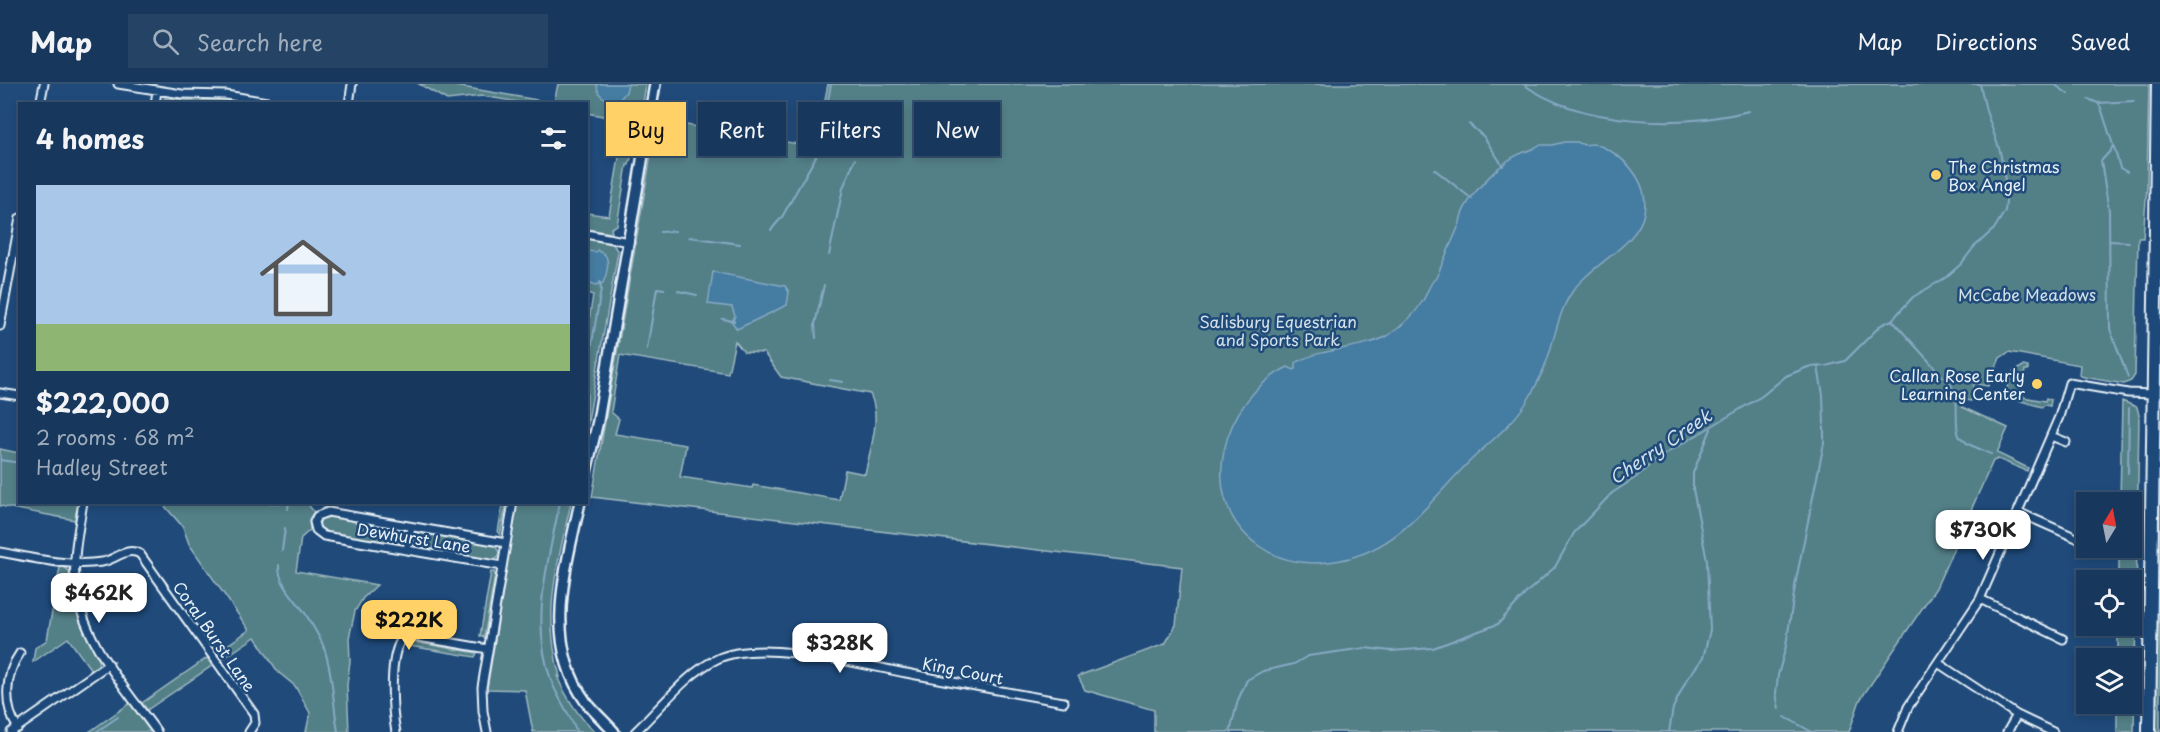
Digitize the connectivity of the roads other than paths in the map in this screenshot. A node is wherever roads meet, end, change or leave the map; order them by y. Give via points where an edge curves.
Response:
1 (44, 84) edge
2 (118, 84) edge
3 (352, 84) edge
4 (655, 84) edge
5 (2158, 84) edge
6 (157, 91) junction
7 (246, 101) edge
8 (40, 102) edge
9 (155, 102) edge
10 (349, 102) edge
11 (18, 229) edge
12 (588, 234) edge
13 (629, 242) junction
14 (0, 326) edge
15 (0, 393) edge
16 (2157, 394) edge
17 (18, 396) edge
18 (2051, 436) junction
19 (2066, 442) dead end
20 (588, 464) edge
21 (83, 504) edge
22 (513, 504) edge
23 (580, 504) edge
24 (2018, 512) junction
25 (411, 527) junction
26 (2076, 538) edge
27 (506, 543) junction
28 (407, 550) junction
29 (0, 552) edge
30 (75, 562) junction
31 (502, 566) junction
32 (1980, 598) junction
33 (2063, 639) dead end
34 (488, 649) junction
35 (20, 653) dead end
36 (1938, 663) junction
37 (109, 664) junction
38 (1064, 702) dead end
39 (2016, 715) junction
40 (14, 730) edge
41 (156, 732) edge
42 (249, 732) edge
43 (396, 732) edge
44 (487, 732) edge
45 (614, 732) edge
46 (635, 732) edge
47 (1898, 732) edge
48 (2007, 732) edge
49 (2053, 732) edge
50 (2149, 732) edge

1 - 8 street
2 - 6 street
3 - 10 street
4 - 13 main road
5 - 16 highway
6 - 7 street via 226,95
6 - 9 street
11 - 14 street
12 - 13 street
13 - 20 main road
15 - 17 street
16 - 18 street via 2069,383
16 - 50 highway
18 - 19 street
18 - 24 street
21 - 30 street
22 - 27 street
23 - 45 main road via 561,595 561,635 576,684
24 - 26 street
24 - 32 street
25 - 27 street, Dewhurst Lane
25 - 28 street
25 - 28 street, Dewhurst Lane via 326,512 314,522 316,530 324,536
27 - 31 street
28 - 31 street, Dewhurst Lane
29 - 30 street, Coral Burst Lane
30 - 37 street via 82,614
30 - 42 street, Coral Burst Lane via 102,562 135,548 254,714 259,724
31 - 34 street
32 - 33 street
32 - 36 street
34 - 43 street via 401,635 393,680
34 - 44 street via 482,693
35 - 40 street via 13,664 7,696
36 - 39 street
36 - 47 street via 1908,707
37 - 40 street
37 - 41 street
38 - 46 street, King Court via 835,660 752,651 726,656 704,667
39 - 48 street
39 - 49 street

